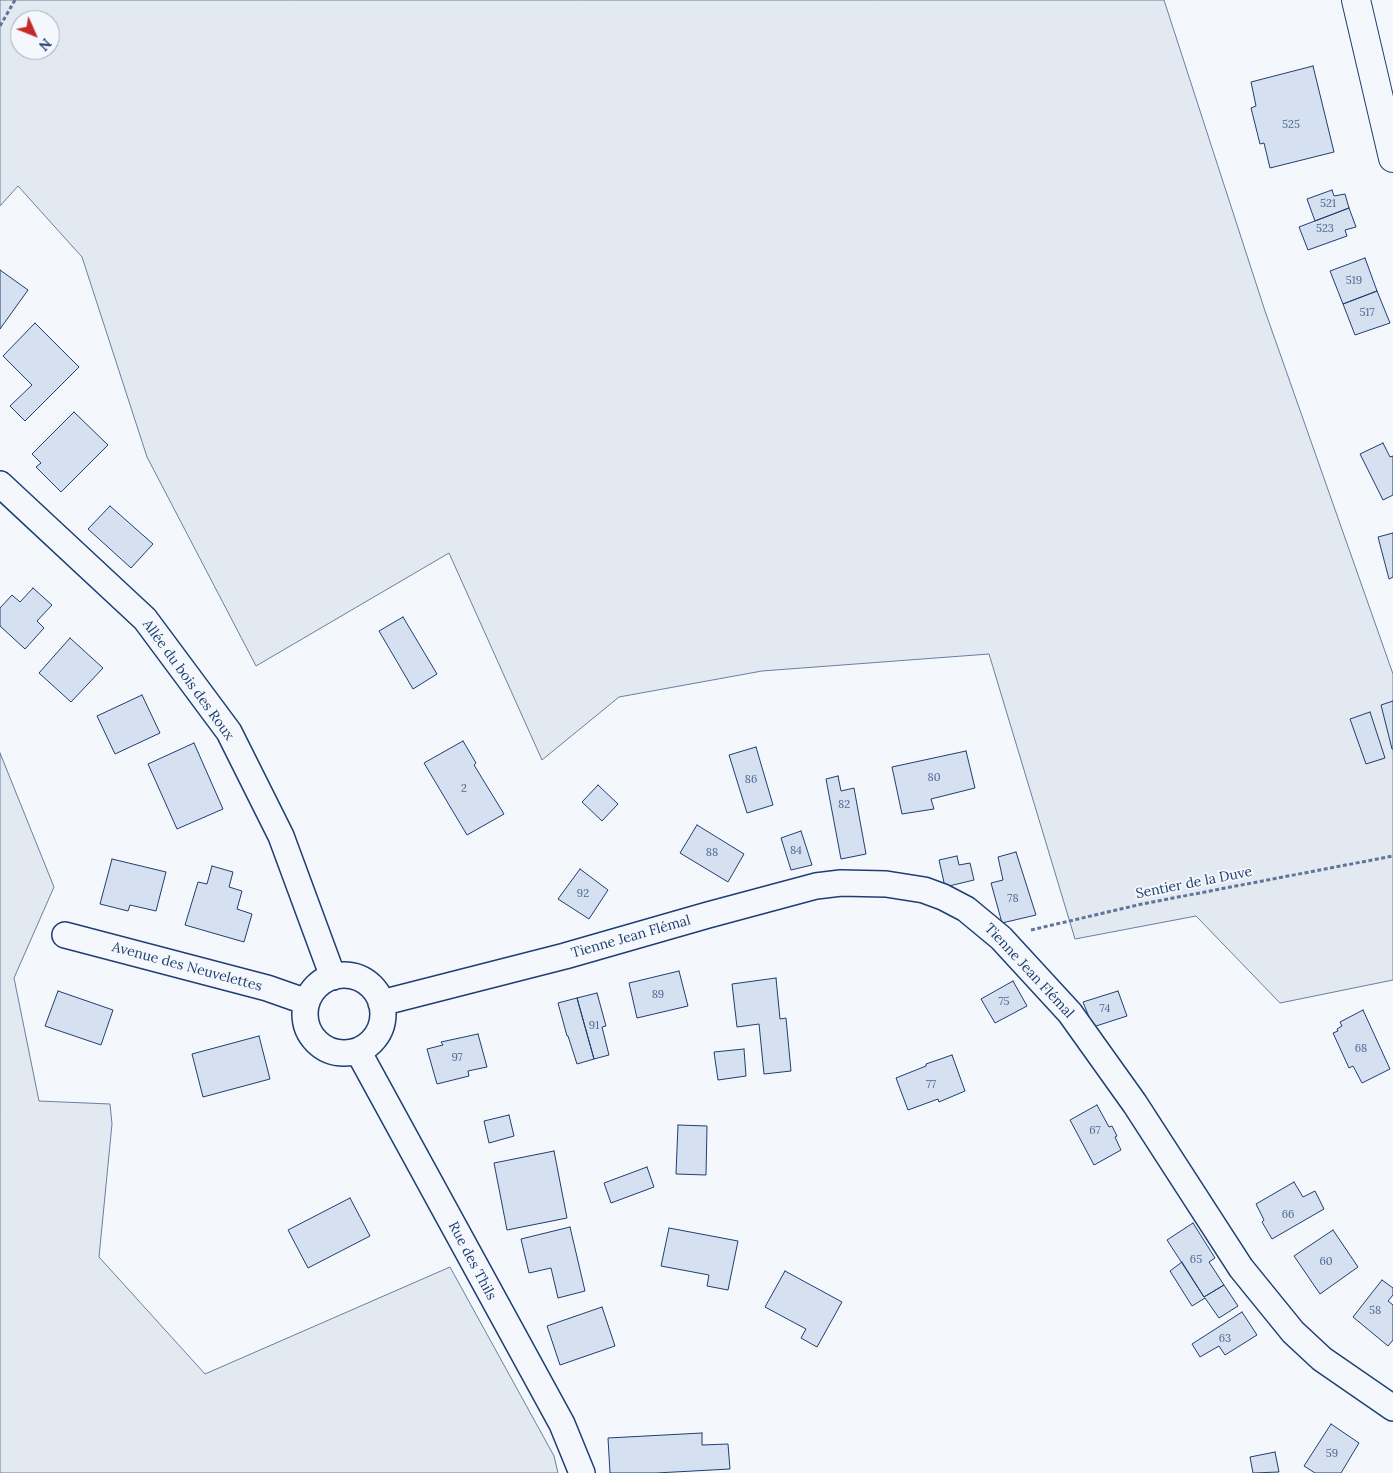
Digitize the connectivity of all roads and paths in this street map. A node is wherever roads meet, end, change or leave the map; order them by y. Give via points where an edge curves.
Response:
1 (16, 0) edge
2 (1356, 0) edge
3 (0, 26) edge
4 (1393, 158) edge
5 (0, 484) edge
6 (1393, 856) edge
7 (65, 935) dead end
8 (1001, 938) junction
9 (333, 977) junction
10 (307, 1002) junction
11 (381, 1003) junction
12 (358, 1050) junction
13 (1393, 1408) edge
14 (582, 1473) edge

1 - 3 path
2 - 4 main road
5 - 9 street, Allée du bois des Roux via 145,619 228,732 281,836
6 - 8 path, Sentier de la Duve via 1142,904
7 - 10 street, Avenue des Neuvelettes via 258,985
8 - 11 street, Tienne Jean Flémal via 966,909 924,890 886,884 841,883 770,898 565,956
8 - 13 street, Tienne Jean Flémal via 1054,994 1088,1037 1242,1268 1293,1332 1322,1359
9 - 10 street via 314,988
9 - 11 street via 349,975 361,978 378,993
10 - 12 street via 305,1021 317,1043 338,1053
11 - 12 street via 383,1020 379,1032 372,1042
12 - 14 street, Rue des Thils via 562,1424

